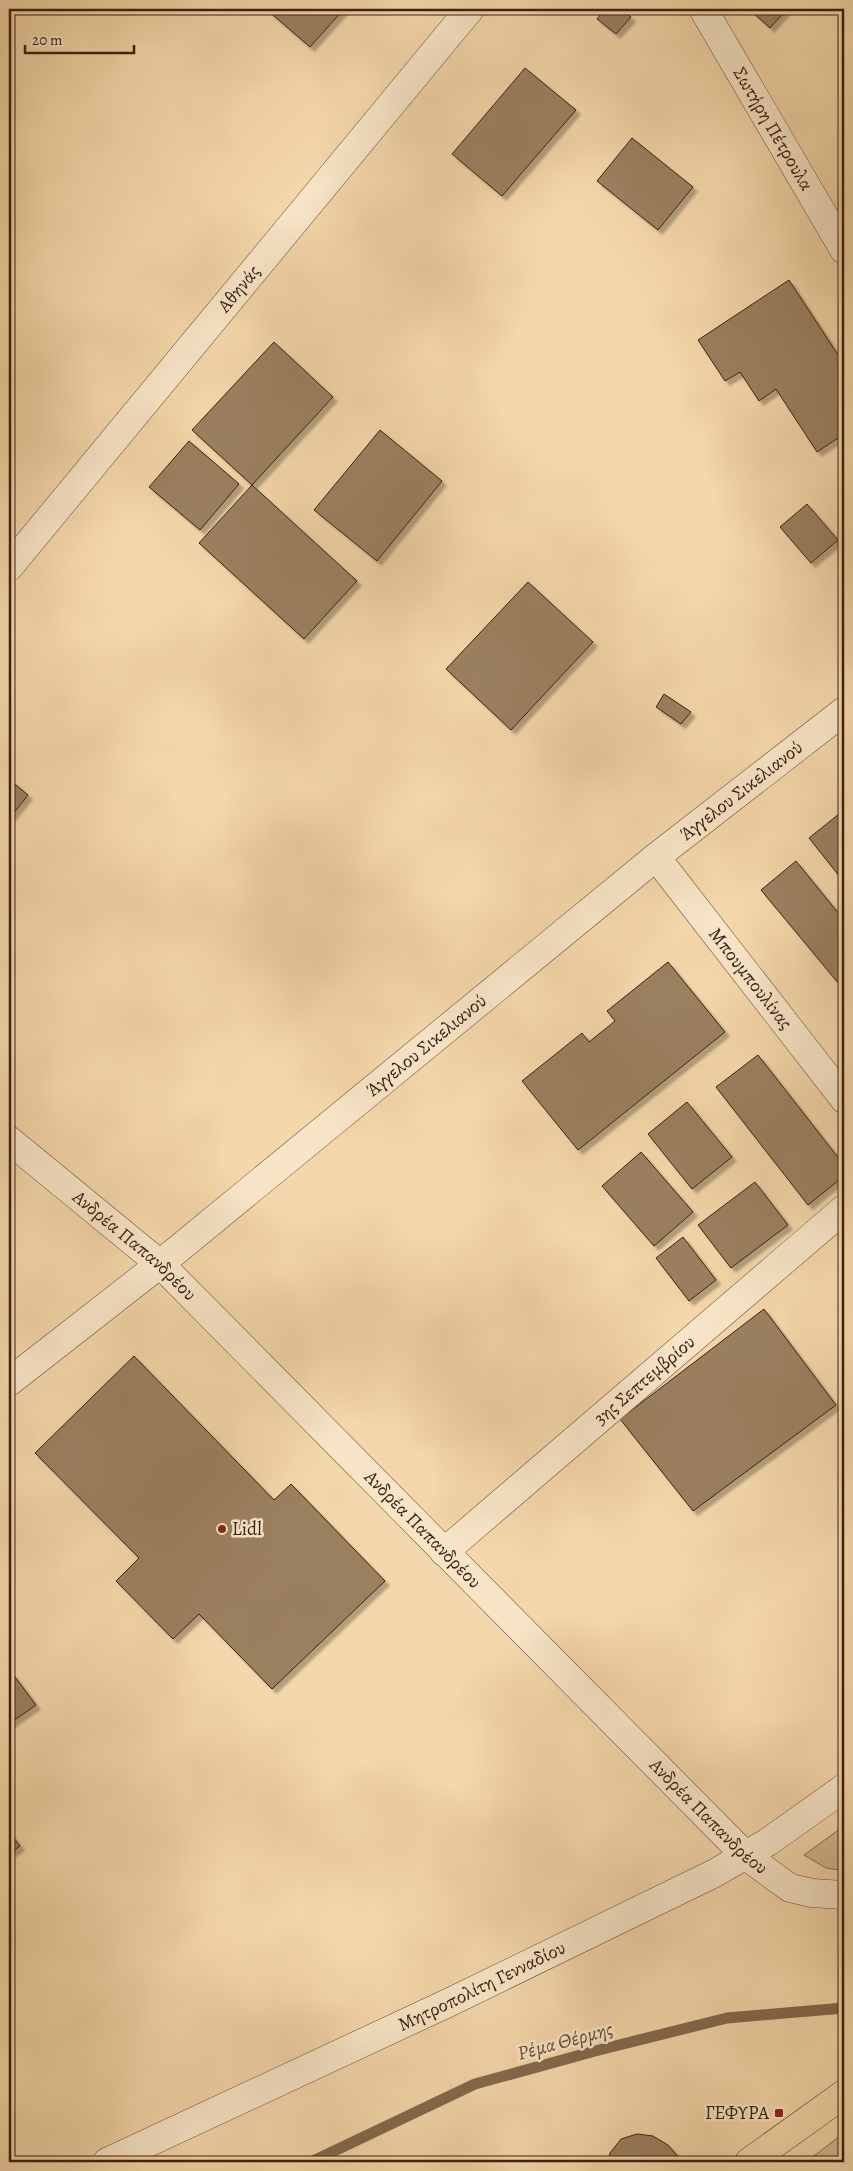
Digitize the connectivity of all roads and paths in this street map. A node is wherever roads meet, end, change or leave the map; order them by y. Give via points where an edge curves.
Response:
1 (470, 9) edge
2 (702, 9) edge
3 (844, 250) edge
4 (9, 567) edge
5 (844, 711) edge
6 (656, 858) junction
7 (844, 1099) edge
8 (9, 1140) edge
9 (844, 1209) edge
10 (160, 1264) junction
11 (9, 1382) edge
12 (444, 1552) junction
13 (844, 1788) edge
14 (746, 1856) junction
15 (844, 1895) edge
16 (844, 2094) edge
17 (120, 2159) edge
18 (749, 2162) edge

1 - 4 street, Αθηνάς
2 - 3 street, Σωτήρη Πέτρουλα
5 - 6 street, Άγγελου Σικελιανού
6 - 7 street, Μπουμπουλίνας
6 - 10 street, Άγγελου Σικελιανού
8 - 10 street, Ανδρέα Παπανδρέου
9 - 12 street, 3ης Σεπτεμβρίου
10 - 11 street, Άγγελου Σικελιανού
10 - 12 street, Ανδρέα Παπανδρέου
12 - 14 street, Ανδρέα Παπανδρέου
13 - 14 street, Μητροπολίτη Γενναδίου
14 - 15 street, Ανδρέα Παπανδρέου via 790,1888
14 - 17 street, Μητροπολίτη Γενναδίου via 457,1999
16 - 18 main road

